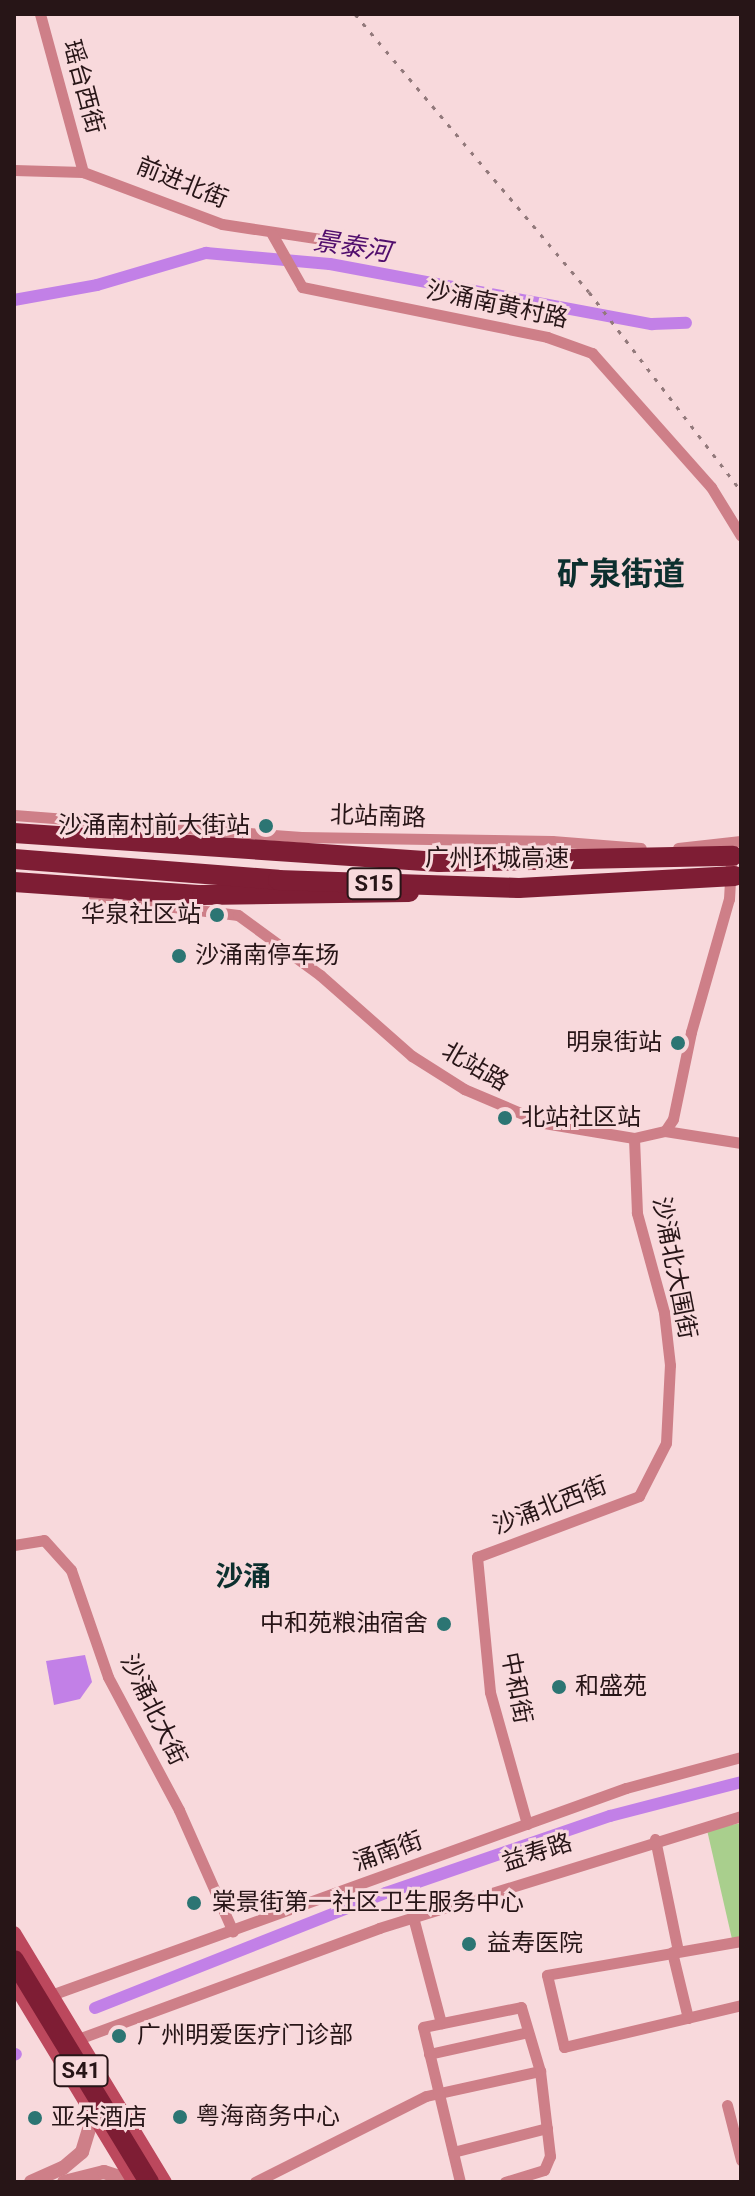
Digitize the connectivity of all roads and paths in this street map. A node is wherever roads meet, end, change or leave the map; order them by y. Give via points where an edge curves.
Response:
1 (40, 14) edge
2 (14, 170) edge
3 (83, 172) junction
4 (272, 234) junction
5 (334, 241) dead end
6 (741, 536) edge
7 (14, 815) edge
8 (14, 833) edge
9 (738, 846) edge
10 (14, 859) edge
11 (741, 876) edge
12 (14, 882) edge
13 (519, 888) junction
14 (14, 889) edge
15 (665, 1131) junction
16 (634, 1138) junction
17 (741, 1143) edge
18 (639, 1496) joint
19 (14, 1545) edge
20 (477, 1557) joint
21 (741, 1757) edge
22 (741, 1816) edge
23 (527, 1824) junction
24 (655, 1839) junction
25 (413, 1917) junction
26 (233, 1932) junction
27 (14, 1933) edge
28 (741, 1941) edge
29 (675, 1951) junction
30 (14, 1960) edge
31 (14, 1984) edge
32 (51, 1995) junction
33 (741, 2005) edge
34 (688, 2018) junction
35 (441, 2023) junction
36 (528, 2032) junction
37 (78, 2039) junction
38 (429, 2054) junction
39 (540, 2071) junction
40 (438, 2093) junction
41 (727, 2105) dead end
42 (93, 2116) junction
43 (547, 2128) junction
44 (453, 2152) junction
45 (741, 2160) edge
46 (31, 2182) edge
47 (64, 2182) edge
48 (134, 2182) edge
49 (149, 2182) edge
50 (165, 2182) edge
51 (255, 2182) edge
52 (460, 2182) edge
53 (505, 2182) edge

1 - 3 street, 瑶台西街
2 - 3 street, 前进北街
3 - 4 street, 前进北街 via 205,219
4 - 5 street, 前进北街
4 - 6 street, 沙涌南黄村路 via 302,287 581,347 711,487
7 - 9 street, 北站南路 via 385,840 540,841 650,849
8 - 9 highway, 广州环城高速 / S15, bridge via 439,862
9 - 15 street via 673,1119
10 - 13 highway, 广州环城高速 / S15, bridge via 278,880
11 - 13 highway, 广州环城高速 / S15, bridge
12 - 13 highway, bridge via 249,896
14 - 16 street, 北站路 via 238,915 320,975 412,1056 464,1089 544,1123
15 - 16 street, 北站路
15 - 17 street
16 - 18 street, 沙涌北大围街 via 637,1213 664,1312 670,1365 666,1443
18 - 20 street, 沙涌北西街
19 - 26 street, 沙涌北大街 via 44,1540 71,1570 108,1677 179,1810
20 - 23 street, 中和街 via 490,1692
21 - 23 street, 涌南街 via 626,1788
22 - 24 street, 益寿路
23 - 26 street, 涌南街
24 - 25 street, 益寿路
24 - 29 street
25 - 35 street
25 - 37 street, 益寿路
26 - 32 street, 涌南街
27 - 32 main road
28 - 29 street
29 - 34 street
29 - 34 street via 547,1975 564,2047
30 - 49 highway, S41
31 - 42 main road
32 - 37 main road
33 - 34 street
35 - 36 street via 521,2007
35 - 38 street via 423,2027
36 - 38 street
36 - 39 street
37 - 50 main road
38 - 40 street
39 - 40 street
39 - 43 street
40 - 44 street
40 - 51 street
41 - 45 street
42 - 46 street via 82,2152 63,2168
42 - 48 main road
43 - 44 street
43 - 53 street via 550,2156 544,2170
44 - 52 street
47 - 48 street via 104,2172

